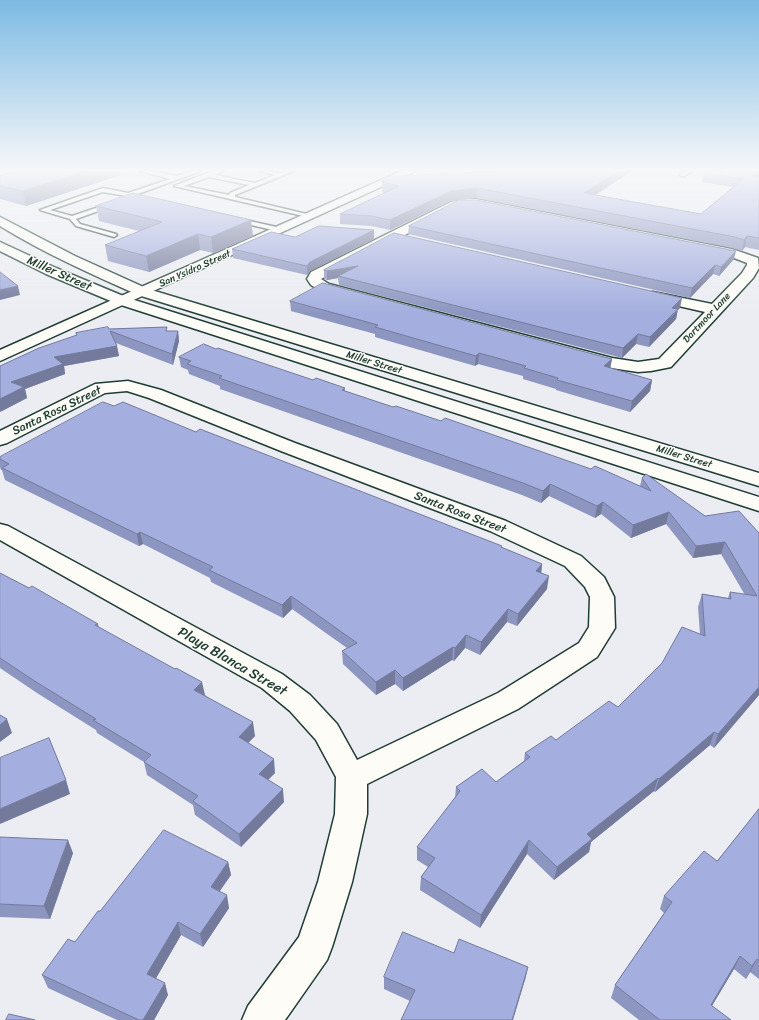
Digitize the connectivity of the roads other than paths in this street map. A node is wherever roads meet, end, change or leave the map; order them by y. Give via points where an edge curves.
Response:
1 (72, 218) edge
2 (230, 219) edge
3 (292, 219) edge
4 (322, 219) edge
5 (426, 219) edge
6 (556, 219) edge
7 (0, 221) edge
8 (310, 225) junction
9 (286, 228) junction
10 (114, 235) dead end
11 (369, 235) edge
12 (391, 236) junction
13 (414, 242) edge
14 (0, 246) edge
15 (143, 292) junction
16 (637, 292) edge
17 (123, 301) junction
18 (714, 310) junction
19 (0, 356) edge
20 (0, 439) edge
21 (759, 480) edge
22 (759, 504) edge
23 (0, 531) edge
24 (351, 777) junction
25 (262, 1020) edge

1 - 10 lane via 78,225
2 - 9 lane
3 - 8 lane
4 - 8 street, San Ysidro Street
5 - 12 street, Dartmoor Lane
6 - 18 street, Dartmoor Lane via 732,253 753,261 754,265 748,275
7 - 15 street, Miller Street via 74,262
8 - 9 street, San Ysidro Street
9 - 15 street, San Ysidro Street
11 - 12 street
12 - 13 street
12 - 18 street, Dartmoor Lane via 316,275 314,279 332,289 633,367 652,367 665,363
14 - 17 street, Miller Street via 51,271
15 - 17 street, San Ysidro Street
15 - 21 street, Miller Street
16 - 18 street
17 - 19 street, San Ysidro Street
17 - 22 street, Miller Street
20 - 24 street, Santa Rosa Street via 101,388 128,386 155,394 498,526 573,561 595,583 602,597 602,628 588,650 508,701
23 - 24 street, Playa Blanca Street via 272,681 300,703 327,732
24 - 25 street, Playa Blanca Street via 351,814 335,882 314,947

